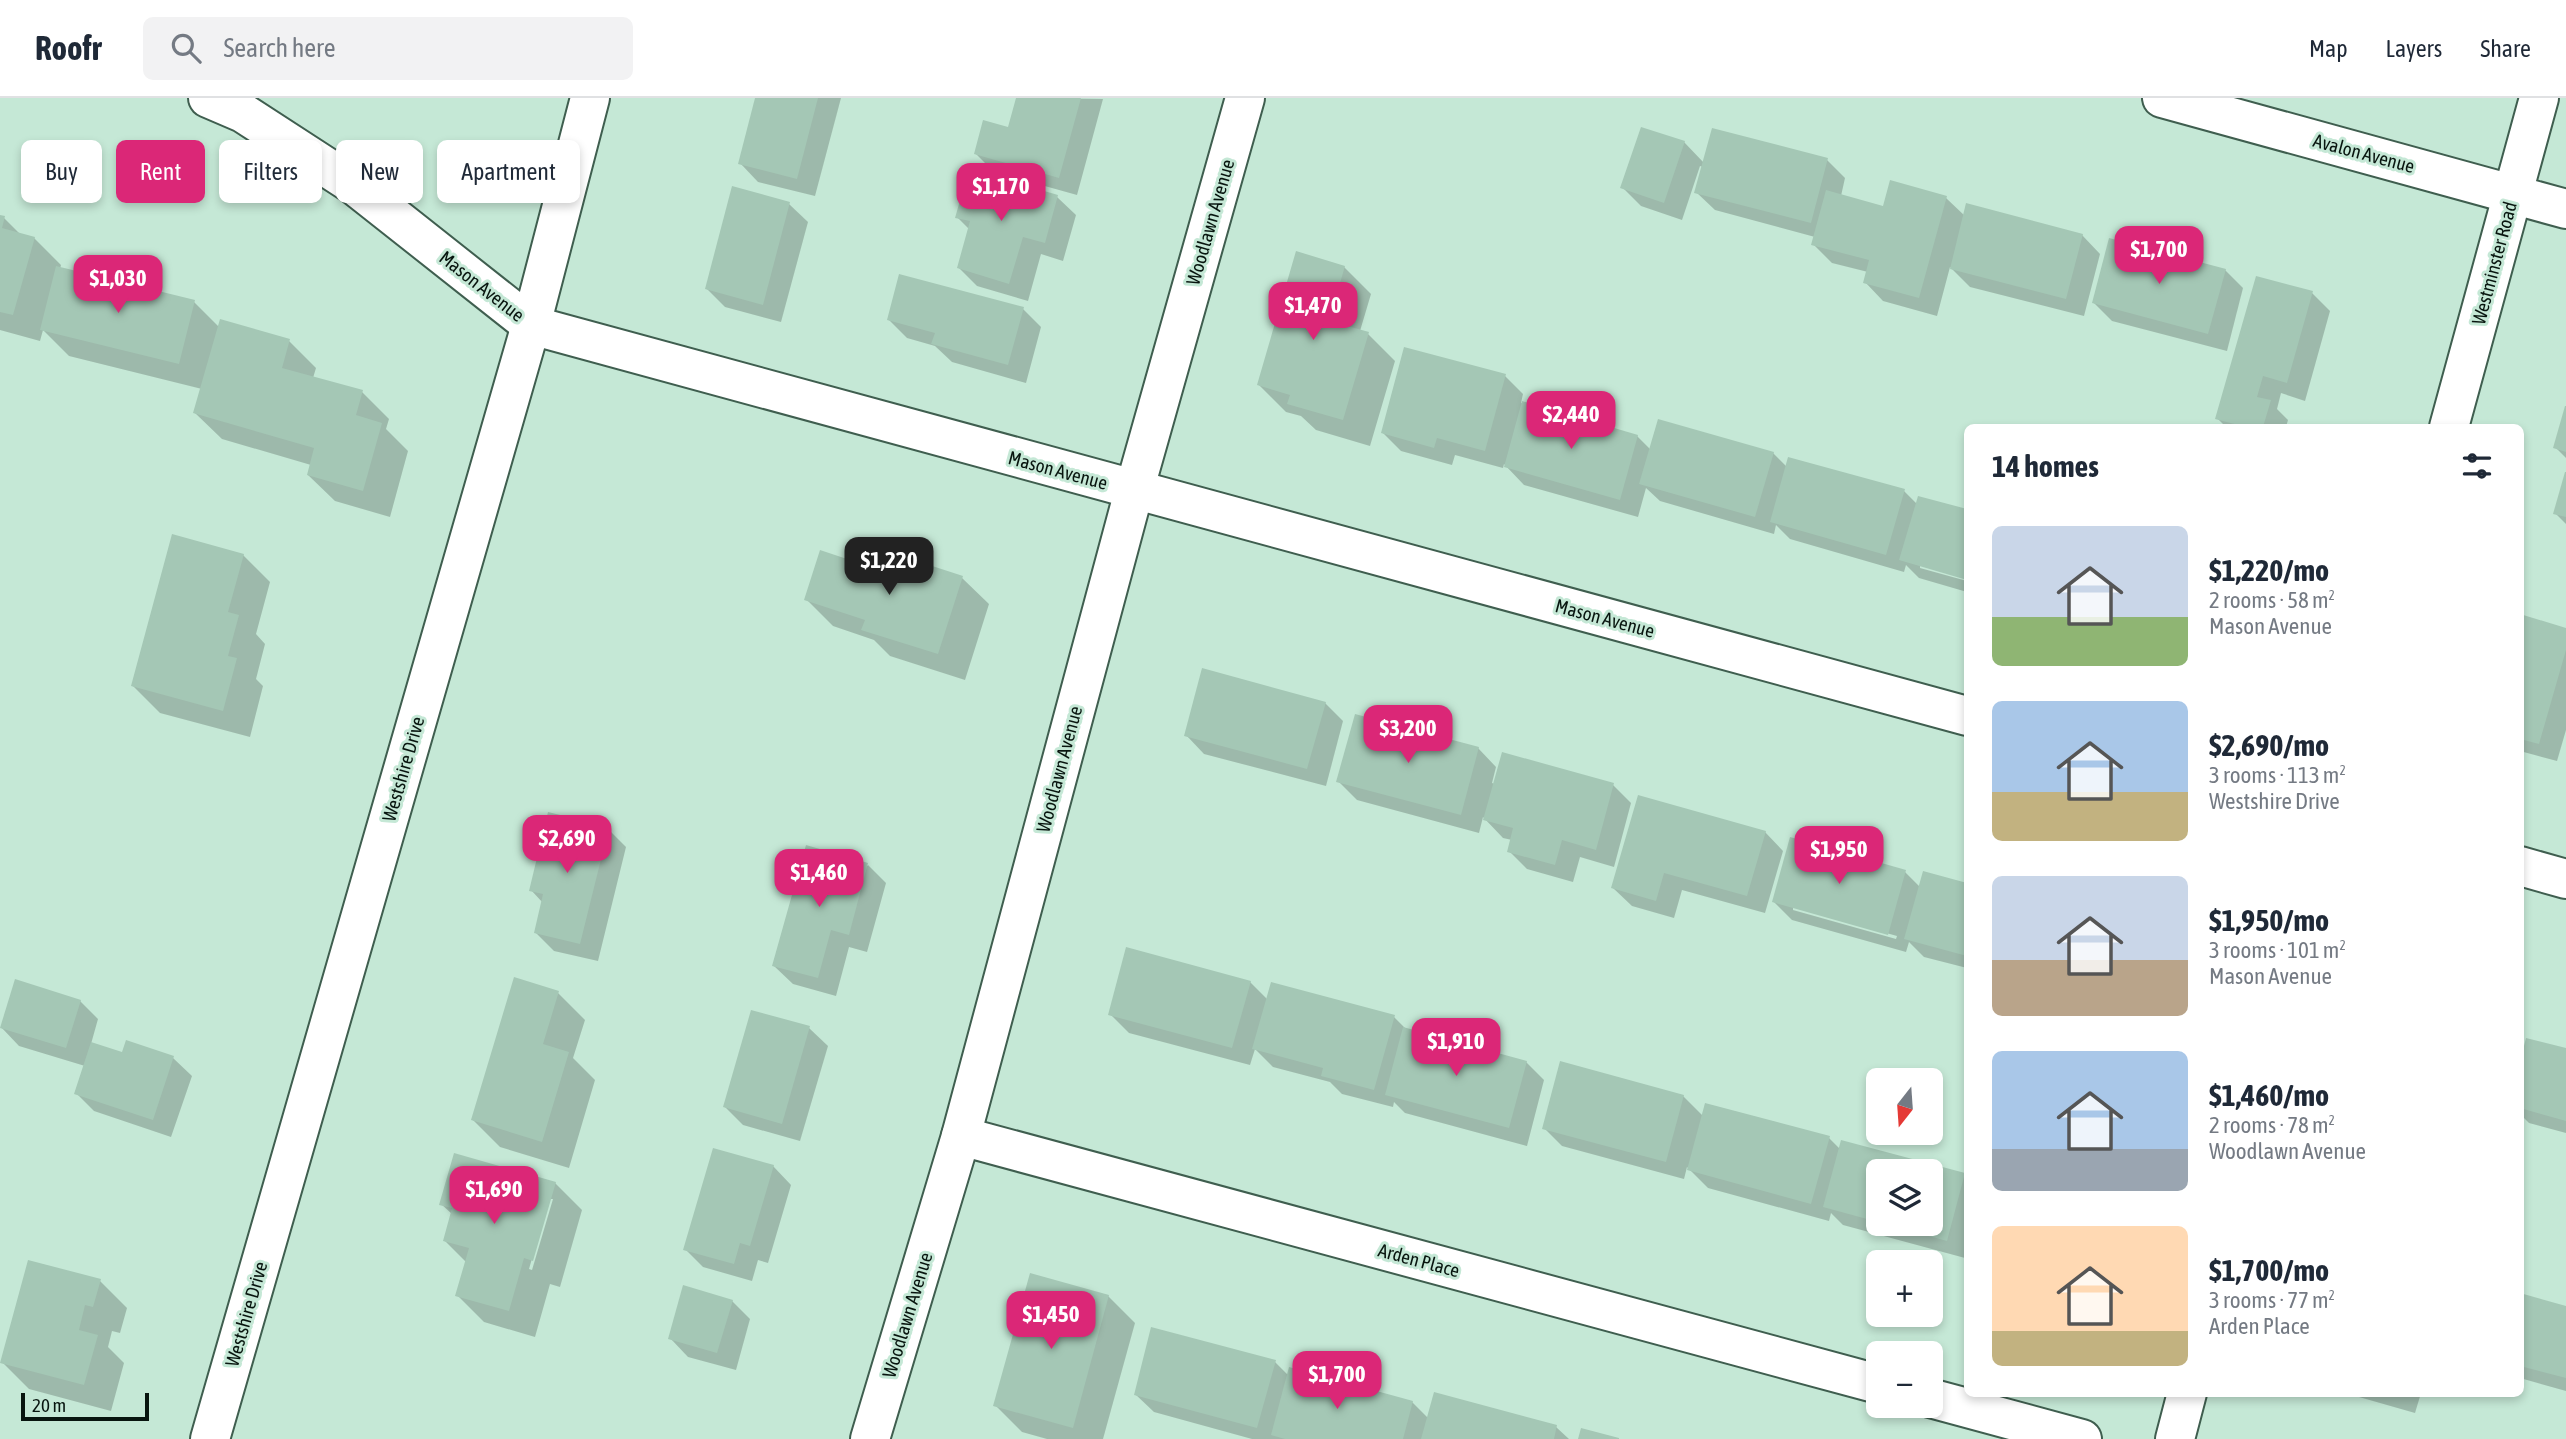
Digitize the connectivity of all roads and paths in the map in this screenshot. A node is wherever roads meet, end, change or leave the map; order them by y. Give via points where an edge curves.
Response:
1 (208, 98) edge
2 (590, 98) edge
3 (1245, 98) edge
4 (2162, 98) edge
5 (2539, 98) edge
6 (2513, 194) junction
7 (2566, 209) edge
8 (531, 325) junction
9 (2450, 424) edge
10 (1134, 491) junction
11 (1964, 715) edge
12 (2524, 867) edge
13 (2566, 879) edge
14 (961, 1136) junction
15 (1866, 1381) edge
16 (2186, 1397) edge
17 (1943, 1402) edge
18 (210, 1439) edge
19 (870, 1439) edge
20 (2082, 1439) edge
21 (2175, 1439) edge

1 - 8 street, Mason Avenue via 243,113 354,186
2 - 8 street, Westshire Drive
3 - 10 street, Woodlawn Avenue
4 - 6 street, Avalon Avenue
5 - 6 street, Westminster Road
6 - 7 street, Avalon Avenue
6 - 9 street, Westminster Road
8 - 10 street, Mason Avenue
8 - 18 street, Westshire Drive
10 - 11 street, Mason Avenue
10 - 14 street, Woodlawn Avenue
12 - 13 street
14 - 15 street, Arden Place
14 - 19 street, Woodlawn Avenue
16 - 21 street
17 - 20 street

